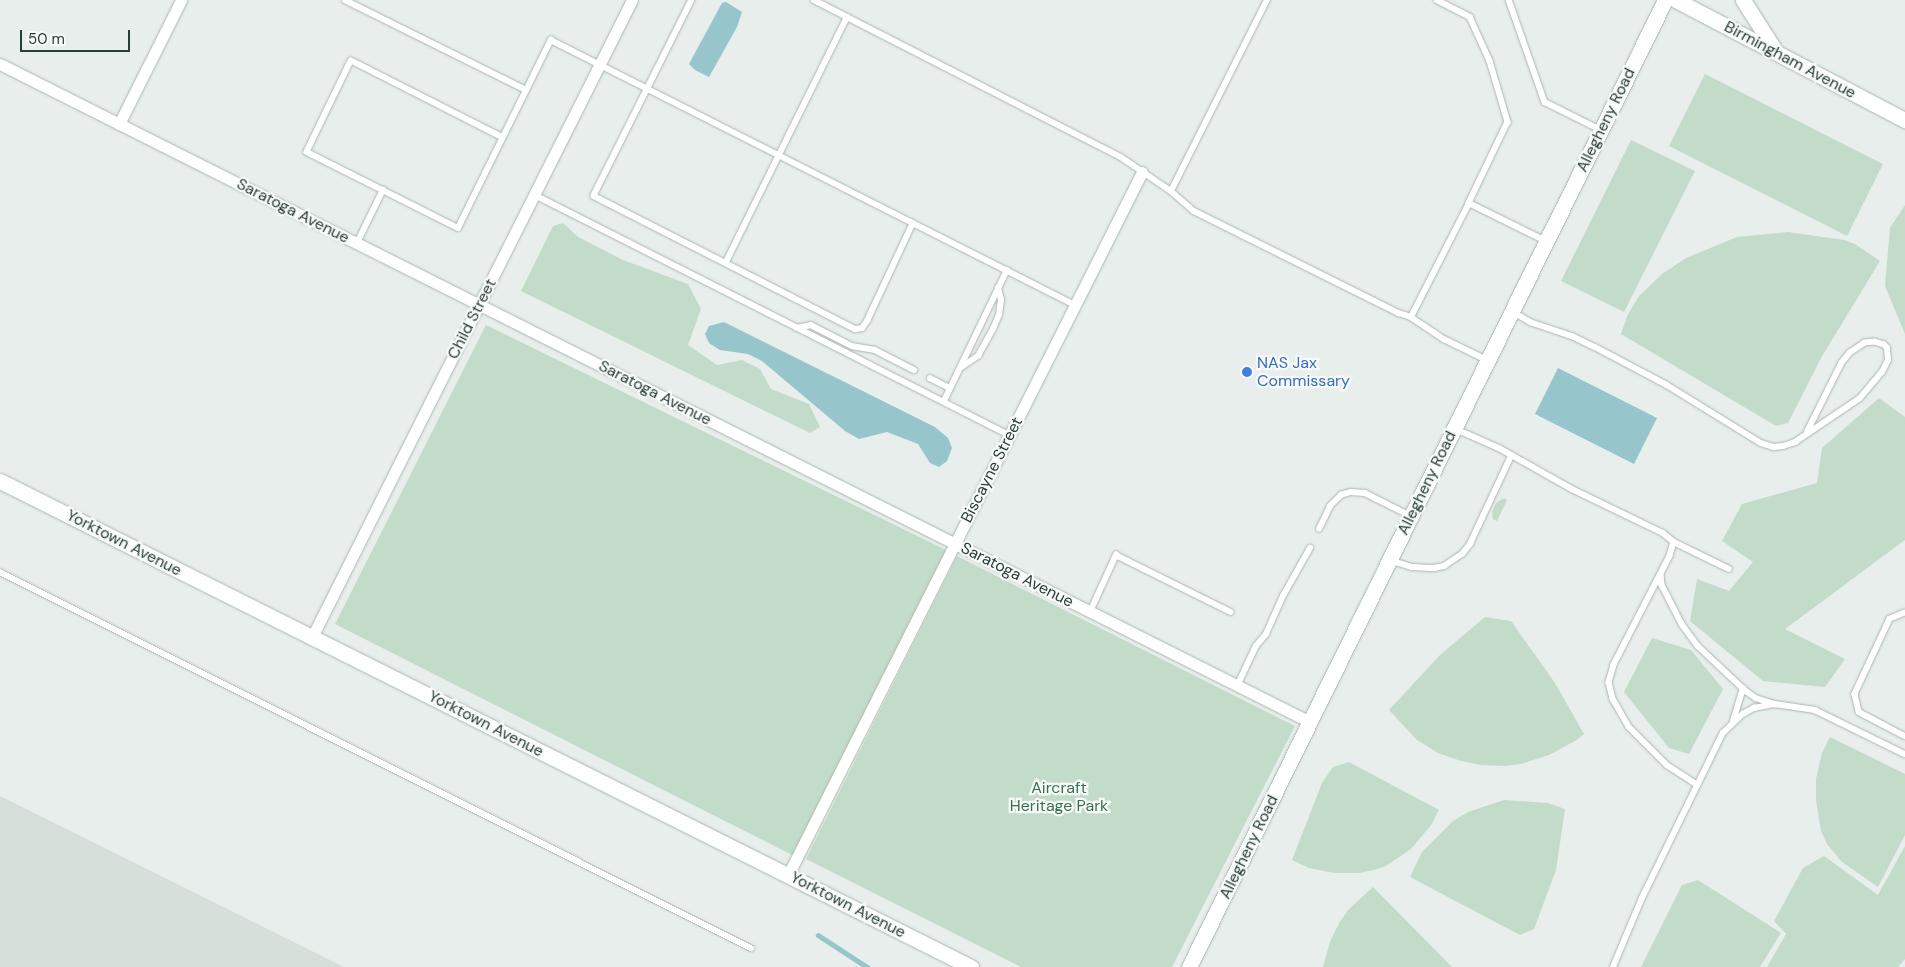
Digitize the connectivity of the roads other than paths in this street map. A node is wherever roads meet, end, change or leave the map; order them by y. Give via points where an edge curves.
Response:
1 (182, 0) edge
2 (344, 0) edge
3 (632, 0) edge
4 (692, 0) edge
5 (814, 0) edge
6 (1267, 0) edge
7 (1437, 0) edge
8 (1509, 0) edge
9 (1665, 0) edge
10 (1676, 0) edge
11 (1743, 0) edge
12 (847, 17) junction
13 (1777, 53) junction
14 (0, 64) edge
15 (599, 66) junction
16 (526, 90) junction
17 (648, 90) junction
18 (1905, 120) edge
19 (119, 124) junction
20 (1600, 130) junction
21 (502, 138) junction
22 (779, 156) junction
23 (1142, 172) junction
24 (383, 190) junction
25 (1171, 191) junction
26 (533, 194) junction
27 (1468, 202) junction
28 (913, 223) junction
29 (1546, 241) junction
30 (358, 243) junction
31 (726, 262) junction
32 (1006, 270) junction
33 (998, 288) junction
34 (480, 305) junction
35 (1075, 305) junction
36 (1511, 311) junction
37 (1411, 317) junction
38 (797, 328) junction
39 (1487, 360) junction
40 (959, 368) junction
41 (914, 370) dead end
42 (930, 378) dead end
43 (950, 388) junction
44 (944, 401) junction
45 (1454, 428) junction
46 (1808, 432) junction
47 (1009, 434) junction
48 (1510, 456) junction
49 (0, 481) edge
50 (1411, 516) junction
51 (1318, 529) dead end
52 (1674, 542) junction
53 (955, 544) junction
54 (1310, 548) dead end
55 (1389, 560) junction
56 (1729, 568) dead end
57 (0, 572) edge
58 (1661, 574) junction
59 (1090, 612) junction
60 (1231, 612) dead end
61 (1905, 613) edge
62 (312, 637) junction
63 (1237, 686) junction
64 (1743, 688) junction
65 (1776, 704) junction
66 (1310, 722) junction
67 (1733, 723) junction
68 (1905, 736) edge
69 (1905, 754) edge
70 (1696, 784) junction
71 (788, 875) junction
72 (751, 948) dead end
73 (972, 967) edge
74 (1189, 967) edge
75 (1613, 967) edge

1 - 19 street
2 - 16 lane
3 - 15 street, Child Street
4 - 17 lane
5 - 12 lane
6 - 25 lane
7 - 27 lane via 1470,17 1490,62 1508,122
8 - 20 lane via 1545,102
9 - 20 main road, Allegheny Road
10 - 13 main road, Birmingham Avenue
11 - 13 main road
12 - 22 lane
12 - 23 lane via 1122,157
13 - 18 main road, Birmingham Avenue
14 - 19 street, Saratoga Avenue
15 - 16 lane via 552,40
15 - 17 lane
15 - 26 street, Child Street
16 - 21 lane
17 - 22 lane
17 - 31 lane via 594,196
19 - 30 street, Saratoga Avenue
20 - 29 main road, Allegheny Road
21 - 24 lane via 458,228
21 - 24 lane via 351,61 308,152
22 - 28 lane
22 - 31 lane
23 - 25 lane
23 - 35 street, Biscayne Street
24 - 30 lane
25 - 37 lane via 1194,210
26 - 34 street, Child Street
26 - 38 lane
27 - 29 lane
27 - 37 lane
28 - 31 lane via 862,328 855,329
28 - 32 lane
29 - 36 main road, Allegheny Road
30 - 34 street, Saratoga Avenue
32 - 33 lane
32 - 35 lane
33 - 40 lane
33 - 40 lane via 1000,308 993,329 978,356
34 - 53 street, Saratoga Avenue
34 - 62 street, Child Street
35 - 47 street, Biscayne Street
36 - 39 main road, Allegheny Road
36 - 46 lane via 1530,322 1572,336 1667,384 1761,443 1783,446
37 - 39 lane via 1444,339
38 - 41 lane via 811,325 852,346 874,350
38 - 44 lane
39 - 45 main road, Allegheny Road
40 - 43 lane
42 - 43 lane
43 - 44 lane
44 - 47 lane
45 - 48 lane
45 - 50 main road, Allegheny Road
46 - 46 lane via 1860,398 1885,366 1888,354 1884,345 1865,342 1850,353
47 - 53 street, Biscayne Street
48 - 52 lane via 1663,533
48 - 55 lane via 1470,544 1462,554 1444,566 1434,568 1412,567
49 - 62 main road, Yorktown Avenue
50 - 51 lane via 1366,493 1351,492 1341,495 1330,506
50 - 55 main road, Allegheny Road
52 - 56 lane
52 - 58 lane
53 - 59 street, Saratoga Avenue
53 - 71 street, Biscayne Street
54 - 63 lane
55 - 66 main road, Allegheny Road
57 - 72 lane
58 - 64 lane via 1662,585 1682,624 1698,646
58 - 70 lane via 1614,665 1610,691 1629,727 1651,751
59 - 60 lane via 1116,555
59 - 63 street, Saratoga Avenue
61 - 68 lane via 1890,619 1855,694 1859,712
62 - 71 main road, Yorktown Avenue
63 - 66 street, Saratoga Avenue
64 - 65 lane via 1756,698
64 - 67 lane
65 - 67 lane via 1754,708
65 - 69 lane via 1816,710
66 - 74 main road, Allegheny Road
67 - 70 lane via 1723,734
70 - 75 lane
71 - 73 main road, Yorktown Avenue

